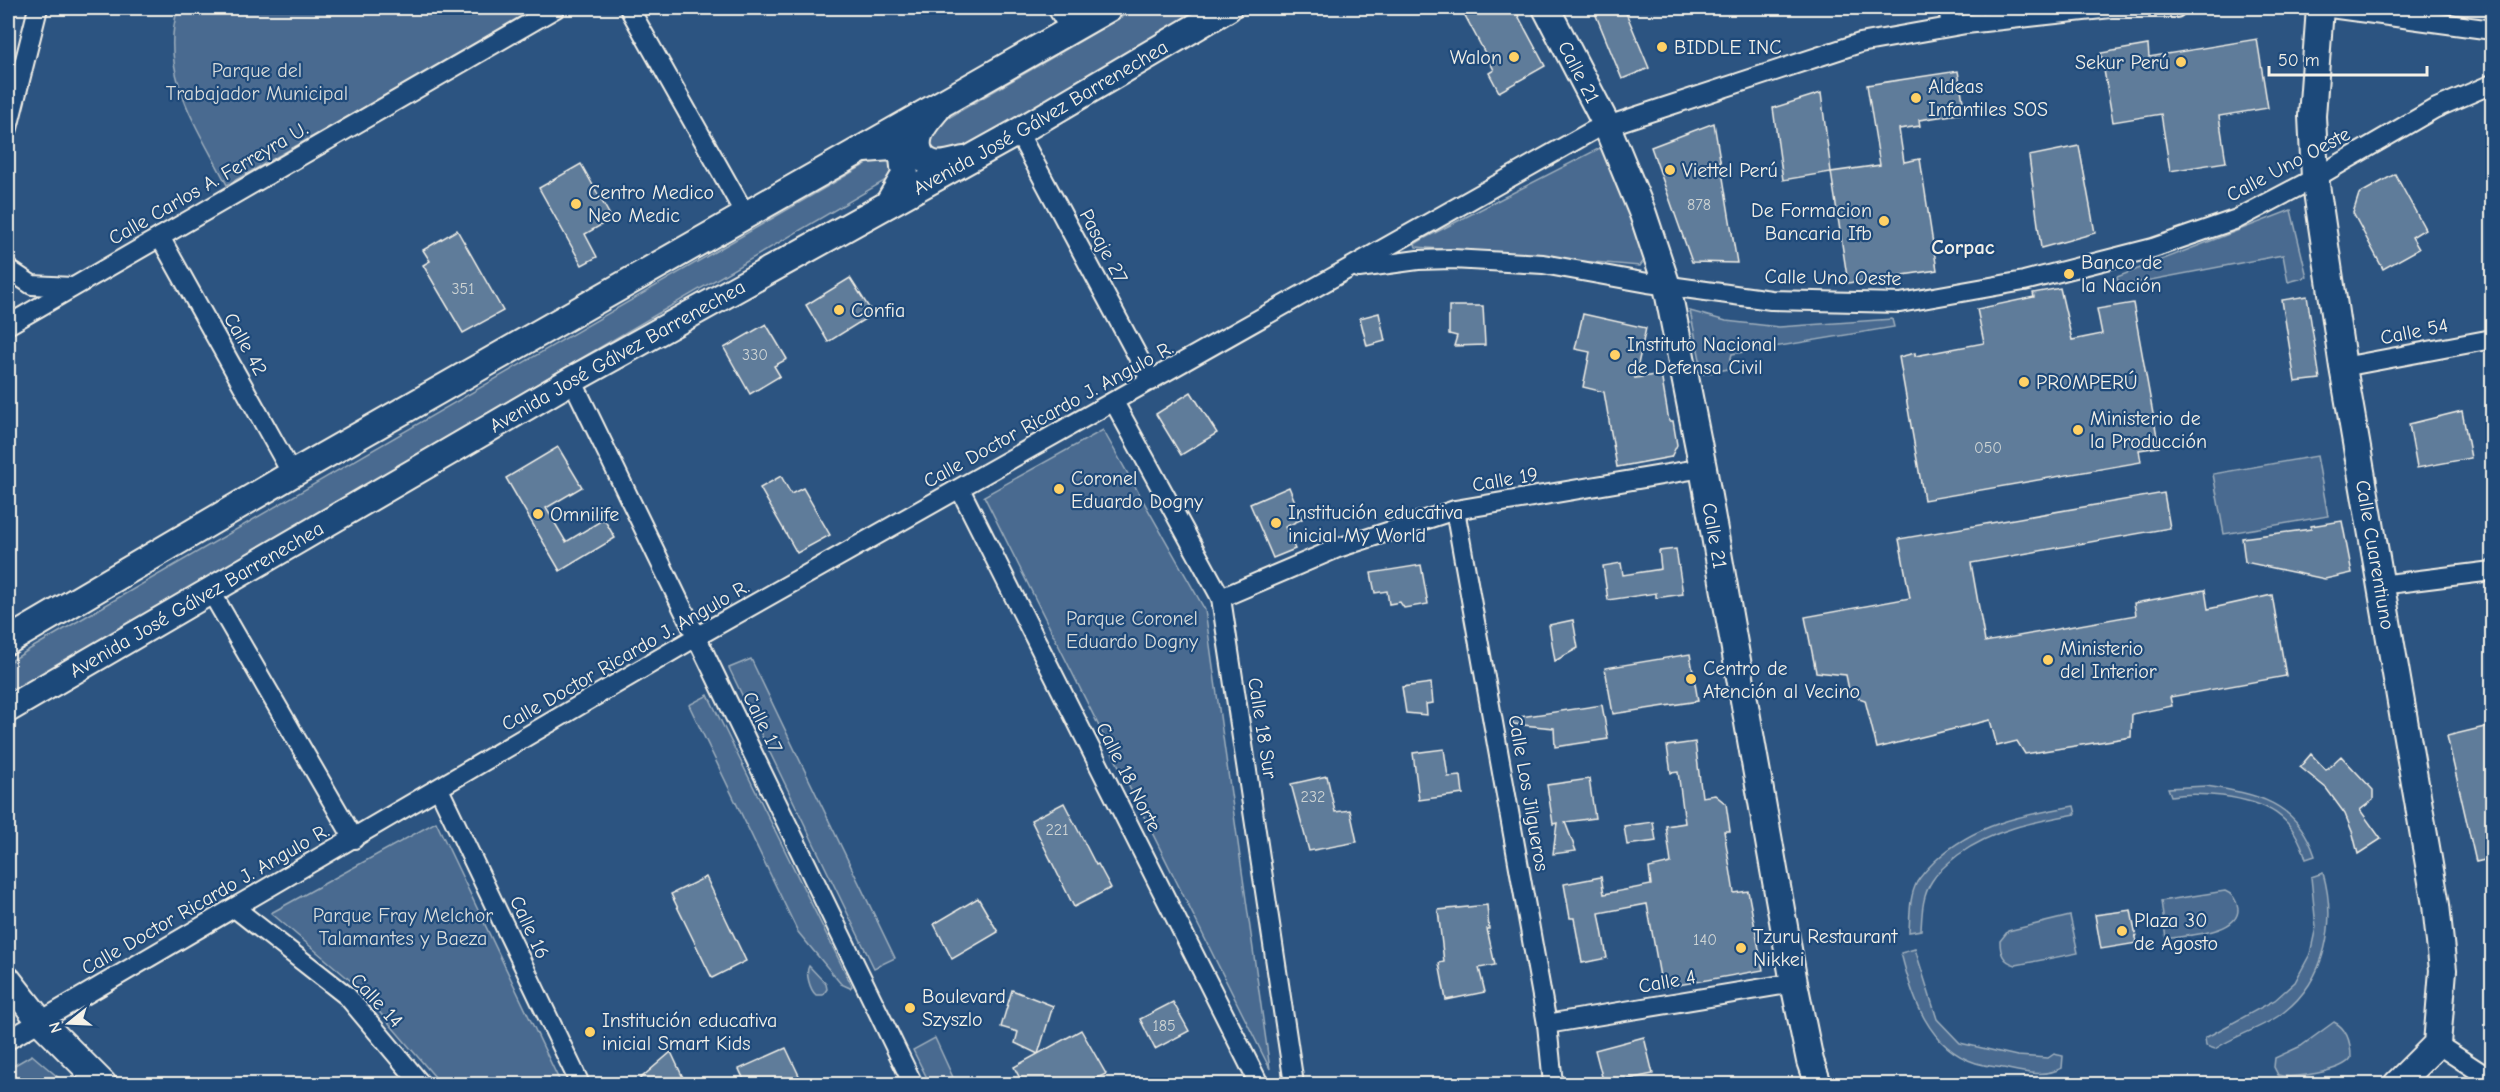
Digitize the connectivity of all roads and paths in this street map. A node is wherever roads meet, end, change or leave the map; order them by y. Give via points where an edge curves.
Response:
1 (38, 8) edge
2 (556, 8) edge
3 (629, 8) edge
4 (1109, 8) edge
5 (1228, 8) edge
6 (1546, 8) edge
7 (1948, 8) edge
8 (2176, 8) edge
9 (2320, 8) edge
10 (2330, 8) edge
11 (1063, 18) edge
12 (1960, 19) edge
13 (2493, 30) edge
14 (2493, 84) edge
15 (943, 102) junction
16 (1606, 124) junction
17 (8, 128) edge
18 (1018, 132) junction
19 (865, 149) junction
20 (969, 159) junction
21 (2315, 178) junction
22 (888, 205) junction
23 (745, 214) junction
24 (160, 237) junction
25 (8, 269) edge
26 (1348, 270) junction
27 (1667, 286) junction
28 (72, 287) junction
29 (8, 325) edge
30 (2493, 339) edge
31 (2343, 367) junction
32 (572, 380) junction
33 (1151, 381) junction
34 (1114, 402) junction
35 (1703, 468) junction
36 (292, 474) junction
37 (960, 489) junction
38 (1455, 510) junction
39 (2493, 571) edge
40 (2380, 585) junction
41 (210, 590) junction
42 (1221, 598) junction
43 (696, 637) junction
44 (8, 642) edge
45 (8, 709) edge
46 (439, 789) junction
47 (354, 839) junction
48 (236, 909) junction
49 (8, 980) edge
50 (1794, 983) junction
51 (40, 1021) junction
52 (1547, 1024) junction
53 (8, 1040) edge
54 (2437, 1044) junction
55 (2493, 1080) edge
56 (103, 1084) edge
57 (421, 1084) edge
58 (580, 1084) edge
59 (913, 1084) edge
60 (1259, 1084) edge
61 (1294, 1084) edge
62 (1553, 1084) edge
63 (1818, 1084) edge
64 (2397, 1084) edge

1 - 17 street
2 - 24 street, Calle Carlos A. Ferreyra U.
3 - 23 street
4 - 11 main road
5 - 18 main road, Avenida José Gálvez Barrenechea
6 - 16 main road, Calle 21
7 - 12 street
8 - 12 street, Calle Doctor Ricardo J. Angulo R. via 2111,8
9 - 21 main road, Calle Cuarentiuno via 2312,116
10 - 13 street
11 - 15 main road
12 - 16 street, Calle Doctor Ricardo J. Angulo R. via 1860,43
14 - 21 street, Calle Uno Oeste via 2434,109
15 - 19 main road
15 - 20 main road via 922,128 917,140 919,152 935,164
16 - 26 street, Calle Doctor Ricardo J. Angulo R.
16 - 27 main road, Calle 21
18 - 20 main road, Avenida José Gálvez Barrenechea
18 - 33 street, Pasaje 27
19 - 22 main road via 891,147 903,158 905,175
19 - 23 main road
20 - 22 main road, Avenida José Gálvez Barrenechea
21 - 27 street, Calle Uno Oeste via 2237,219 2153,248 2024,281 1900,303 1771,300
21 - 31 main road, Calle Cuarentiuno
22 - 32 main road, Avenida José Gálvez Barrenechea
23 - 36 main road
24 - 28 street, Calle Carlos A. Ferreyra U.
24 - 36 street, Calle 42
25 - 28 street via 33,285
26 - 27 street, Calle Uno Oeste via 1418,260 1509,262 1543,264
26 - 33 street, Calle Doctor Ricardo J. Angulo R.
27 - 35 main road, Calle 21
28 - 29 street, Calle Carlos A. Ferreyra U.
30 - 31 street, Calle 54
31 - 40 main road, Calle Cuarentiuno
32 - 41 main road, Avenida José Gálvez Barrenechea
32 - 43 street, Calle 17
33 - 34 street, Calle Doctor Ricardo J. Angulo R.
34 - 37 street, Calle Doctor Ricardo J. Angulo R.
34 - 42 street, Calle 18 Sur
35 - 38 street, Calle 19
35 - 50 main road, Calle 21
36 - 44 main road
37 - 43 street, Calle Doctor Ricardo J. Angulo R.
37 - 60 street, Calle 18 Norte
38 - 42 street, Calle 19 via 1338,548
38 - 52 street, Calle Los Jilgueros
39 - 40 street
40 - 54 main road, Calle Cuarentiuno via 2436,905 2443,970
41 - 45 main road, Avenida José Gálvez Barrenechea
41 - 47 street
42 - 61 street, Calle 18 Sur
43 - 46 street, Calle Doctor Ricardo J. Angulo R.
43 - 59 street, Calle 17
46 - 47 street, Calle Doctor Ricardo J. Angulo R.
46 - 58 street, Calle 16
47 - 48 street, Calle Doctor Ricardo J. Angulo R.
48 - 51 street, Calle Doctor Ricardo J. Angulo R.
48 - 57 street, Calle 14 via 347,996
49 - 51 main road
50 - 52 street, Calle 4
50 - 63 main road, Calle 21
51 - 53 street, Calle Doctor Ricardo J. Angulo R.
51 - 56 main road
52 - 62 street, Calle Los Jilgueros
54 - 55 street
54 - 64 main road

